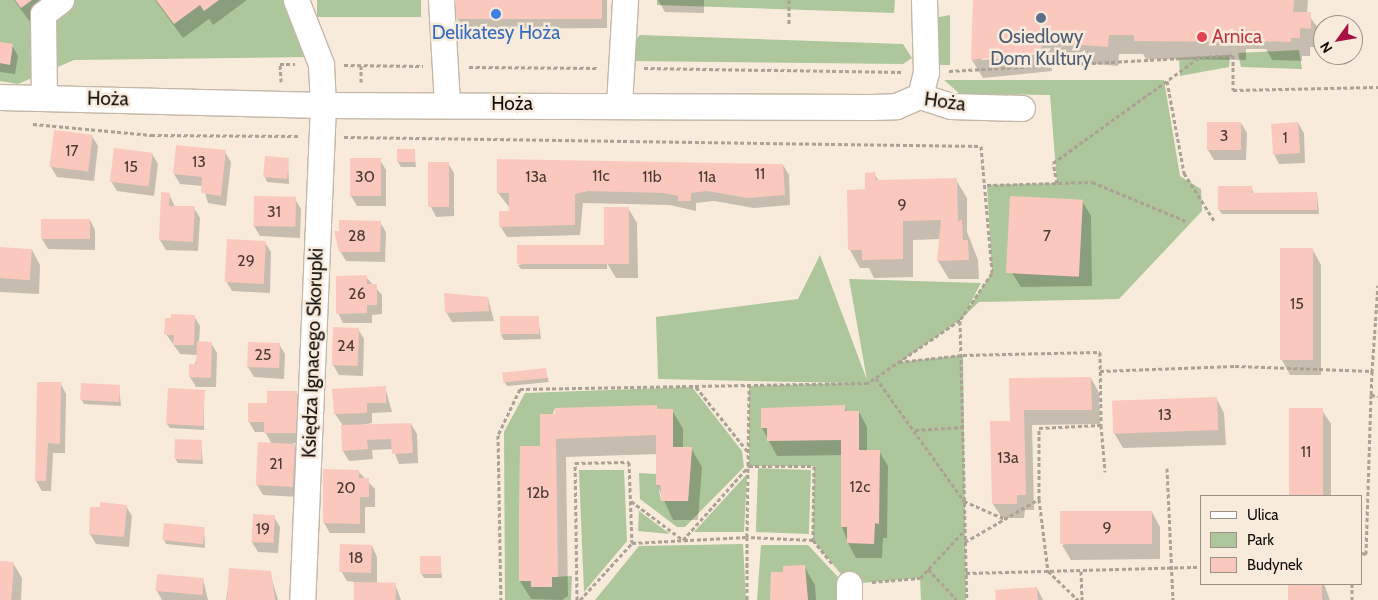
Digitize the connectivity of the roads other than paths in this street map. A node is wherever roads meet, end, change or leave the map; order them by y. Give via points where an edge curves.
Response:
1 (61, 0) edge
2 (296, 0) edge
3 (441, 0) edge
4 (625, 0) edge
5 (924, 0) edge
6 (920, 96) junction
7 (0, 97) edge
8 (44, 98) junction
9 (447, 104) junction
10 (323, 105) junction
11 (619, 105) junction
12 (1022, 108) dead end
13 (302, 600) edge

1 - 8 street via 43,14
2 - 10 street, Księdza Ignacego Skorupki via 321,64
3 - 9 street
4 - 11 street
5 - 6 street via 926,72
6 - 11 street, Hoża via 896,106 872,107
6 - 12 street, Hoża via 950,106
7 - 8 street, Hoża
8 - 10 street, Hoża
9 - 10 street, Hoża
9 - 11 street, Hoża
10 - 13 street, Księdza Ignacego Skorupki via 329,140

